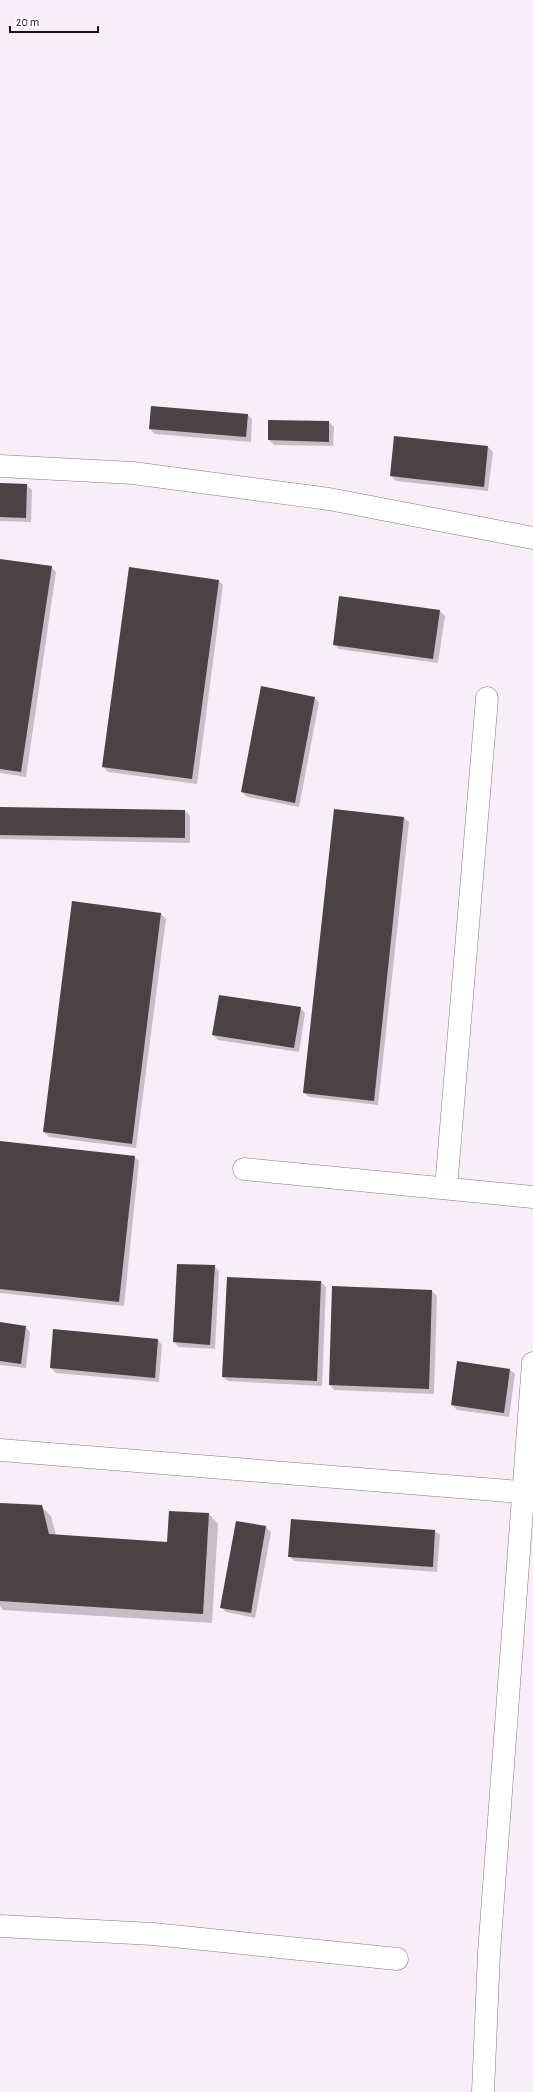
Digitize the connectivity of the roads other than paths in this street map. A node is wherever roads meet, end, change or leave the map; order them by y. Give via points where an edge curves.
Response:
1 (0, 466) edge
2 (533, 538) edge
3 (487, 698) dead end
4 (244, 1170) dead end
5 (446, 1188) junction
6 (533, 1197) edge
7 (533, 1363) edge
8 (0, 1450) edge
9 (528, 1493) edge
10 (0, 1926) edge
11 (397, 1959) dead end
12 (483, 2092) edge

1 - 2 street via 133,473 329,499
3 - 5 street
4 - 5 street
5 - 6 street
7 - 9 street
8 - 9 street
9 - 12 street via 489,1954
10 - 11 street via 153,1934

